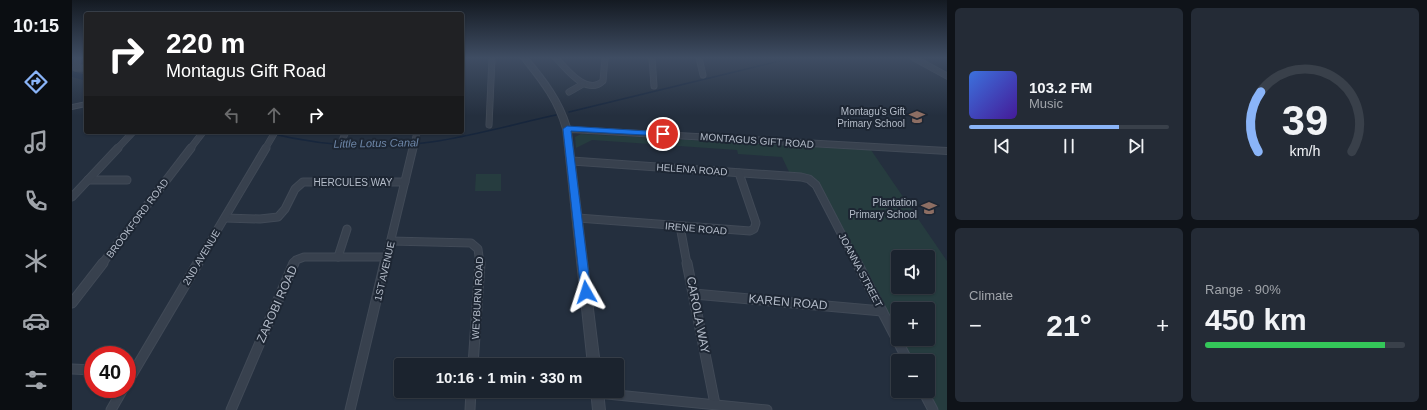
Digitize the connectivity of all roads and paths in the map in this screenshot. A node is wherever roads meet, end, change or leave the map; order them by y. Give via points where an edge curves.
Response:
1 (491, 77) edge
2 (541, 77) edge
3 (576, 77) edge
4 (603, 77) edge
5 (653, 77) edge
6 (583, 84) junction
7 (654, 86) dead end
8 (568, 92) dead end
9 (84, 104) edge
10 (72, 107) edge
11 (489, 125) dead end
12 (567, 129) junction
13 (132, 134) edge
14 (201, 134) edge
15 (416, 134) edge
16 (274, 135) edge
17 (947, 151) edge
18 (572, 162) junction
19 (739, 173) junction
20 (88, 180) junction
21 (127, 180) dead end
22 (812, 180) joint
23 (405, 182) junction
24 (72, 197) edge
25 (224, 218) junction
26 (578, 218) junction
27 (680, 226) junction
28 (347, 229) dead end
29 (391, 241) junction
30 (338, 257) junction
31 (387, 257) junction
32 (694, 294) junction
33 (72, 303) edge
34 (882, 311) junction
35 (904, 354) edge
36 (473, 358) edge
37 (593, 358) edge
38 (136, 362) edge
39 (72, 369) edge
40 (84, 370) edge
41 (624, 395) edge
42 (118, 398) edge
43 (471, 398) edge
44 (598, 398) edge
45 (927, 398) edge
46 (715, 404) junction
47 (111, 410) edge
48 (231, 410) edge
49 (350, 410) edge
50 (470, 410) edge
51 (599, 410) edge
52 (767, 410) edge
53 (933, 410) edge

1 - 11 street
2 - 12 street via 562,112
3 - 6 street
4 - 6 street via 601,84
5 - 7 street
6 - 8 street
9 - 10 street
12 - 17 street, MONTAGUS GIFT ROAD
12 - 18 street
13 - 20 street
14 - 33 street, BROOKFORD ROAD
15 - 23 street, 1ST AVENUE
16 - 25 street, 2ND AVENUE
18 - 19 street, HELENA ROAD
18 - 26 street
19 - 22 street, HELENA ROAD
19 - 27 street, IRENE ROAD via 756,223 754,229 744,232
20 - 21 street
20 - 24 street
22 - 34 street, JOANNA STREET
23 - 25 street, HERCULES WAY via 303,182 296,187 285,210 279,216
23 - 29 street, 1ST AVENUE
25 - 38 street, 2ND AVENUE
26 - 27 street, IRENE ROAD
26 - 37 street
27 - 32 street, CAROLA WAY
28 - 30 street
29 - 31 street, 1ST AVENUE
29 - 36 street, WEYBURN ROAD via 466,242 478,249 480,258
30 - 31 street, ZAROBI ROAD
30 - 48 street, ZAROBI ROAD via 304,258 296,260 292,265
31 - 49 street, 1ST AVENUE
32 - 34 street, KAREN ROAD
32 - 46 street, CAROLA WAY
34 - 35 street, JOANNA STREET
39 - 40 street
41 - 46 street
42 - 47 street
43 - 50 street
44 - 51 street
45 - 53 street
46 - 52 street

